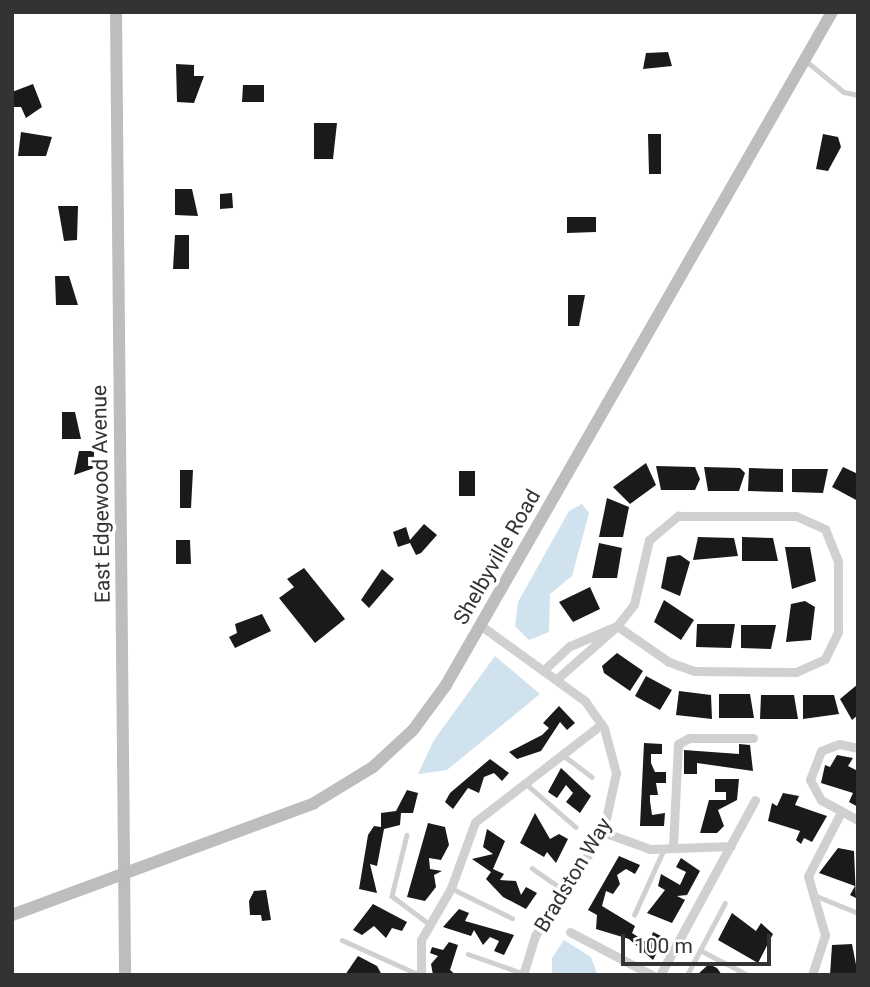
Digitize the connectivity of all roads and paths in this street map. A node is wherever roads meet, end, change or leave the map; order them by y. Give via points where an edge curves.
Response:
1 (116, 12) edge
2 (832, 12) edge
3 (804, 60) junction
4 (858, 94) edge
5 (481, 625) junction
6 (617, 626) junction
7 (545, 669) junction
8 (558, 678) junction
9 (602, 724) junction
10 (753, 738) dead end
11 (858, 748) edge
12 (562, 754) junction
13 (592, 778) dead end
14 (525, 783) junction
15 (755, 800) dead end
16 (841, 812) junction
17 (858, 820) edge
18 (576, 827) dead end
19 (603, 832) junction
20 (407, 835) dead end
21 (669, 846) junction
22 (731, 846) junction
23 (532, 869) dead end
24 (124, 874) junction
25 (450, 888) junction
26 (565, 891) junction
27 (813, 895) junction
28 (725, 903) dead end
29 (858, 913) edge
30 (12, 915) edge
31 (634, 915) dead end
32 (512, 918) dead end
33 (428, 923) junction
34 (570, 933) dead end
35 (342, 940) dead end
36 (700, 950) junction
37 (468, 954) dead end
38 (523, 974) edge
39 (125, 975) edge
40 (420, 975) edge
41 (652, 975) edge
42 (660, 975) edge
43 (687, 975) edge
44 (748, 975) edge
45 (812, 975) edge

1 - 24 main road, East Edgewood Avenue
2 - 3 main road, Shelbyville Road
3 - 4 lane via 839,89
3 - 5 main road, Shelbyville Road
5 - 7 street, Bradston Way
5 - 24 main road, Shelbyville Road via 419,723 361,776 314,803
6 - 6 street via 690,670 806,671 828,656 838,632 838,562 829,534 805,518 678,516 649,540 634,604
6 - 7 street via 570,646
6 - 8 street
7 - 8 street, Bradston Way
8 - 9 street, Bradston Way
9 - 12 street
9 - 19 street, Bradston Way via 616,773
10 - 21 street via 688,738 678,744
11 - 16 street via 828,747 810,769 816,795
12 - 13 lane
12 - 14 street
14 - 18 lane
14 - 25 street via 475,822
15 - 22 street
16 - 17 street
16 - 27 street via 810,871
19 - 21 street via 647,848
19 - 26 street, Bradston Way
20 - 33 lane via 392,896
21 - 22 street
21 - 31 lane
22 - 42 street
23 - 26 lane
24 - 30 main road, Shelbyville Road
24 - 39 main road, East Edgewood Avenue
25 - 32 lane
25 - 33 street
26 - 38 street, Bradston Way via 535,936
27 - 29 lane
27 - 45 street via 825,935
28 - 36 lane
33 - 40 street via 418,954
34 - 41 street
35 - 40 lane
36 - 43 lane
36 - 44 lane
37 - 38 lane

